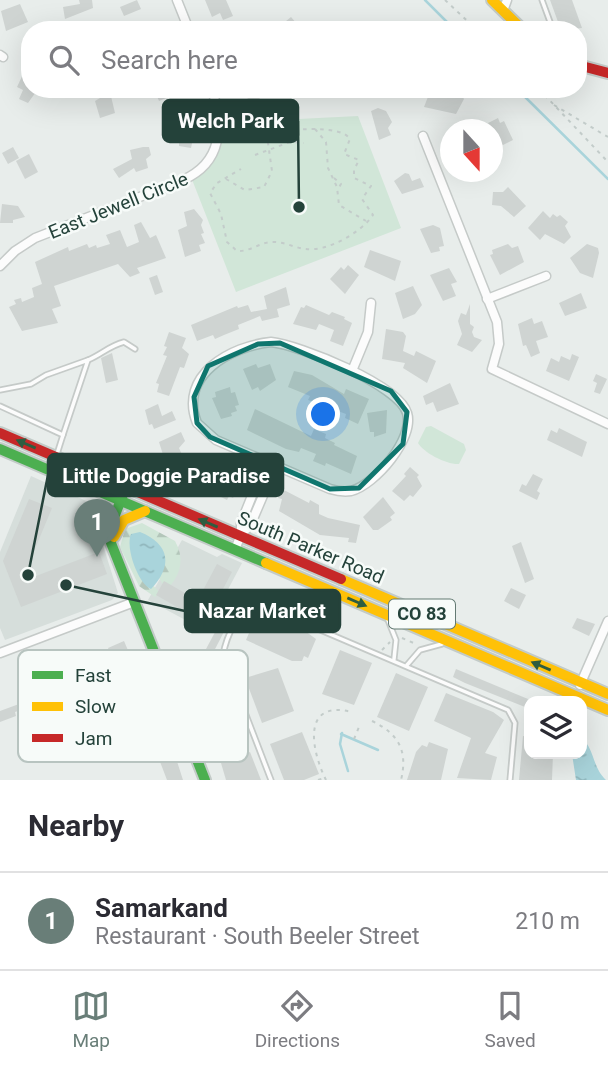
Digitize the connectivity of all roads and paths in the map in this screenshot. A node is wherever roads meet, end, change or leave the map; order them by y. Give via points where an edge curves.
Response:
1 (177, 0) edge
2 (445, 0) edge
3 (492, 0) edge
4 (542, 0) edge
5 (505, 5) edge
6 (185, 21) edge
7 (467, 21) edge
8 (517, 21) edge
9 (550, 21) edge
10 (587, 67) edge
11 (608, 73) edge
12 (214, 98) edge
13 (547, 98) edge
14 (553, 104) junction
15 (315, 130) junction
16 (423, 136) dead end
17 (608, 137) edge
18 (304, 143) dead end
19 (268, 149) junction
20 (255, 155) dead end
21 (608, 162) edge
22 (241, 169) dead end
23 (226, 178) junction
24 (358, 219) junction
25 (367, 221) junction
26 (359, 227) junction
27 (0, 266) edge
28 (546, 276) dead end
29 (487, 299) junction
30 (371, 303) dead end
31 (135, 349) dead end
32 (88, 360) junction
33 (352, 371) junction
34 (0, 390) edge
35 (0, 406) edge
36 (608, 424) edge
37 (0, 433) edge
38 (63, 435) junction
39 (0, 449) edge
40 (56, 457) junction
41 (267, 461) junction
42 (276, 465) junction
43 (126, 487) junction
44 (121, 501) junction
45 (145, 511) junction
46 (241, 535) junction
47 (235, 550) junction
48 (116, 557) junction
49 (134, 602) junction
50 (386, 615) junction
51 (608, 621) edge
52 (396, 640) junction
53 (450, 642) junction
54 (153, 650) edge
55 (225, 650) edge
56 (420, 650) junction
57 (0, 653) edge
58 (381, 654) junction
59 (394, 660) junction
60 (407, 665) junction
61 (588, 667) junction
62 (565, 676) junction
63 (581, 683) junction
64 (563, 690) junction
65 (606, 693) edge
66 (576, 696) edge
67 (587, 698) edge
68 (587, 701) edge
69 (608, 710) edge
70 (352, 712) dead end
71 (248, 720) edge
72 (372, 721) dead end
73 (359, 727) dead end
74 (354, 739) dead end
75 (198, 762) edge
76 (326, 779) edge
77 (205, 780) edge
78 (271, 780) edge
79 (318, 780) edge
80 (401, 780) edge
81 (510, 780) edge

1 - 6 street
2 - 7 path
3 - 5 main road
4 - 9 lane
5 - 8 main road
10 - 11 main road
12 - 27 street, East Jewell Circle via 219,135 200,170 30,241
13 - 14 path
14 - 17 path
14 - 21 path
15 - 19 path via 278,132 269,140
15 - 24 path via 326,142 339,205
15 - 25 path via 349,137 343,153 359,160 354,178 372,186 363,197 373,212
16 - 29 street
18 - 19 path
19 - 20 path
19 - 23 path via 272,171 264,187 245,190
22 - 23 path
23 - 26 path via 210,195 221,214 227,242 237,251 272,242 318,249
24 - 25 path
24 - 26 path
25 - 26 path
28 - 29 street
29 - 36 street via 499,333 492,369
30 - 33 street via 368,332
31 - 32 lane via 124,342 106,347
32 - 34 lane via 32,384
32 - 38 lane
33 - 41 street via 271,342 208,366 194,397 197,423 210,437
33 - 42 street via 391,391 403,404 408,430 399,449 370,480 351,491 330,489
35 - 38 lane
40 -> 37 main road, South Parker Road / CO 83
38 - 40 lane
39 - 44 main road, South Parker Road / CO 83
40 - 43 main road, South Parker Road / CO 83
41 - 42 street
41 - 46 street via 241,523
42 - 46 street via 250,526
43 - 44 main road
46 -> 43 main road, South Parker Road / CO 83
44 - 45 main road, South Parker Road / CO 83
44 - 48 main road via 109,536
45 - 47 main road, South Parker Road / CO 83
45 - 48 main road via 118,526
46 - 47 street
62 -> 46 main road, South Parker Road / CO 83
47 -> 50 main road, South Parker Road / CO 83
48 - 49 main road
49 - 54 main road
49 - 57 street
50 - 52 lane
50 - 53 main road, South Parker Road / CO 83
51 - 61 street
52 - 56 path via 407,639
52 - 58 path via 385,645
52 - 59 lane
53 - 56 lane
53 - 64 main road, South Parker Road / CO 83
55 - 58 lane via 245,608 252,603
56 - 60 lane
58 - 59 lane
59 - 60 lane
60 - 81 lane via 512,713
61 - 62 street
61 - 63 street
62 - 63 main road, South Parker Road / CO 83
63 - 64 street via 573,690
63 - 65 main road, South Parker Road / CO 83
64 - 66 main road, South Parker Road / CO 83
65 - 67 main road
68 - 69 main road, South Parker Road / CO 83
70 - 76 path via 330,712 315,727 313,745
71 - 78 lane
72 - 80 path via 393,733 400,743 405,763
73 - 74 path
75 - 77 main road
76 - 79 path

